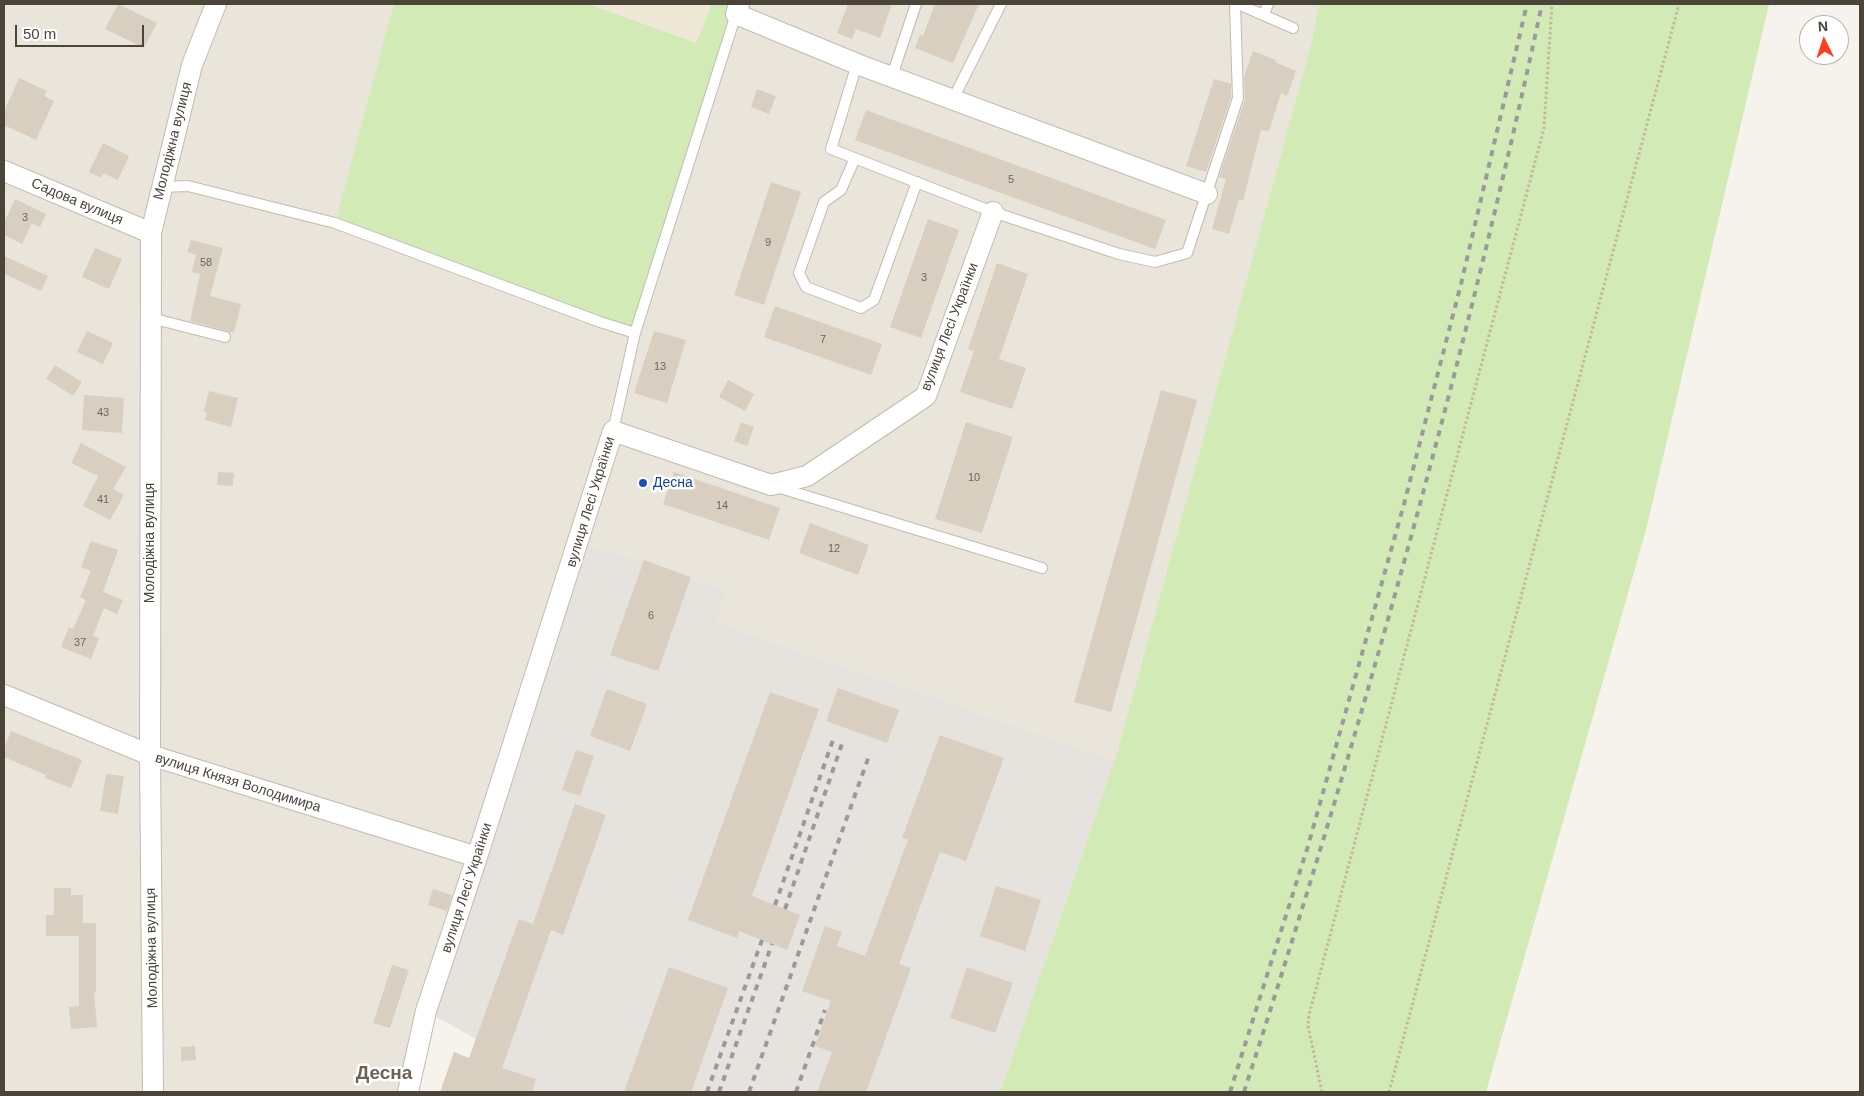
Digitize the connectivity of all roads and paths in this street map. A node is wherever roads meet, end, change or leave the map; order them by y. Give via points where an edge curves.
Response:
1 (216, 4) edge
2 (916, 4) edge
3 (1001, 4) edge
4 (1237, 4) edge
5 (1268, 4) edge
6 (1552, 4) edge
7 (1679, 4) edge
8 (738, 9) edge
9 (1264, 14) junction
10 (1293, 28) dead end
11 (857, 64) junction
12 (892, 76) junction
13 (953, 99) junction
14 (855, 158) junction
15 (4, 171) edge
16 (917, 182) junction
17 (162, 187) junction
18 (1206, 194) junction
19 (993, 212) junction
20 (151, 233) junction
21 (151, 318) junction
22 (635, 333) junction
23 (226, 337) dead end
24 (613, 431) junction
25 (771, 485) junction
26 (1042, 568) dead end
27 (4, 695) edge
28 (150, 755) junction
29 (477, 857) junction
30 (153, 1092) edge
31 (408, 1092) edge
32 (1322, 1092) edge
33 (1389, 1092) edge

1 - 17 street, Молодіжна вулиця via 192,65
2 - 12 lane
3 - 13 lane
4 - 9 lane
4 - 18 lane via 1238,98
5 - 9 lane
6 - 32 path via 1544,128 1309,1014 1308,1026
7 - 33 path
8 - 11 street
8 - 22 lane
9 - 10 lane
11 - 12 street
11 - 14 lane via 831,149
12 - 13 street
13 - 18 street
14 - 16 lane
14 - 16 lane via 841,190 824,202 799,273 806,287 815,291 862,308 874,300
15 - 20 street, Садова вулиця
16 - 19 lane
17 - 20 street, Молодіжна вулиця
17 - 22 lane via 188,186 335,223
18 - 19 lane via 1187,254 1155,262 1118,254
19 - 25 street, вулиця Лесі Українки via 926,396 807,476
20 - 21 street, Молодіжна вулиця
21 - 23 lane
21 - 28 street, Молодіжна вулиця
22 - 24 lane
24 - 25 street, вулиця Лесі Українки
24 - 29 street, вулиця Лесі Українки
25 - 26 lane
27 - 28 street, вулиця Князя Володимира
28 - 29 street, вулиця Князя Володимира
28 - 30 street, Молодіжна вулиця
29 - 31 street, вулиця Лесі Українки via 426,1011

